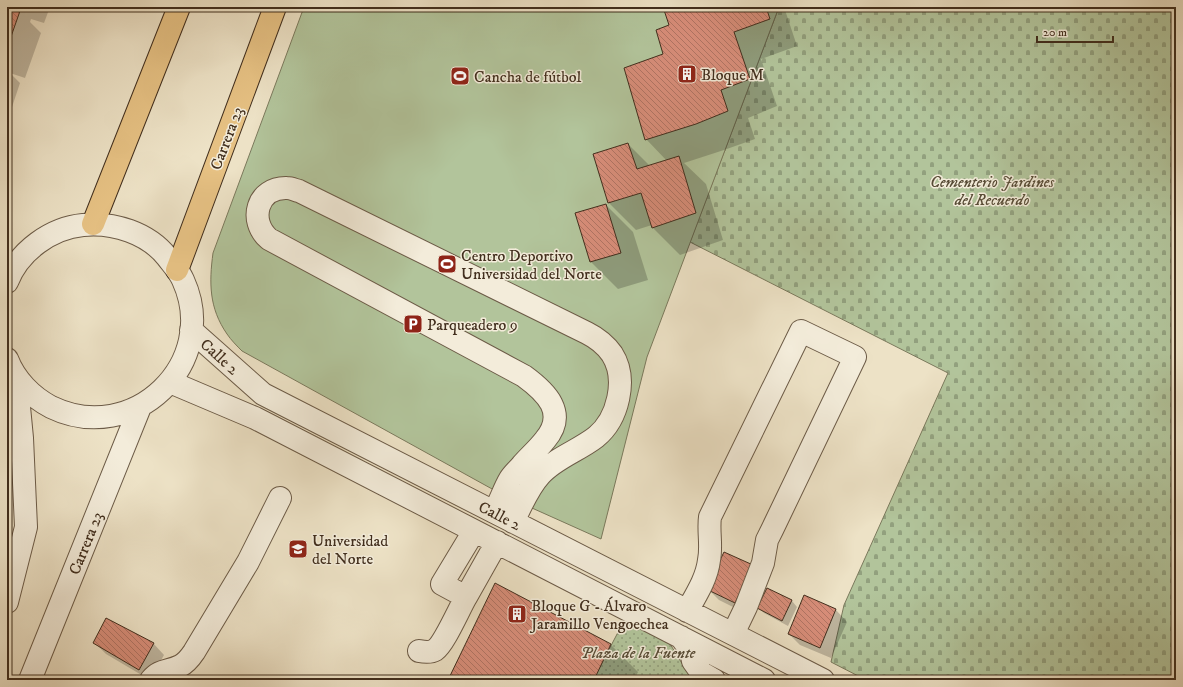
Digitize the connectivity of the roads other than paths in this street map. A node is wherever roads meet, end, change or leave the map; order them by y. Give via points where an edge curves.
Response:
1 (179, 7) edge
2 (275, 7) edge
3 (93, 224) junction
4 (177, 270) junction
5 (7, 282) edge
6 (191, 330) junction
7 (11, 368) edge
8 (170, 382) junction
9 (140, 407) junction
10 (280, 498) dead end
11 (504, 517) junction
12 (474, 531) junction
13 (497, 542) junction
14 (466, 598) junction
15 (7, 602) edge
16 (687, 611) junction
17 (733, 634) junction
18 (681, 637) junction
19 (419, 651) dead end
20 (30, 680) edge
21 (151, 680) edge
22 (714, 680) edge
23 (764, 680) edge
24 (823, 680) edge

1 - 3 main road
2 - 4 main road, Carrera 23
3 - 4 street via 118,226 141,236 161,250
3 - 5 street via 76,226 44,239 30,249
4 - 6 street via 189,298
6 - 8 street via 185,357
6 - 11 street, Calle 2 via 262,394
7 - 9 street via 35,396 46,404 72,415 100,418
7 - 15 street via 22,438 26,527
8 - 9 street
8 - 12 street, Calle 2 via 255,418
9 - 20 street, Carrera 23
10 - 21 street via 248,562 194,652 180,666 162,671
11 - 11 street via 541,474 596,437 607,424 615,409 620,381 618,368 606,346 587,333 299,191 288,188 276,189 265,195 259,205 257,216 258,225 269,239 524,376 548,397 554,409 552,429 510,479
11 - 16 street, Calle 2
12 - 13 street, Calle 2
12 - 14 street via 442,584
13 - 14 street
13 - 18 street, Calle 2
14 - 19 street via 436,650
16 - 17 street, Calle 2
16 - 17 street via 707,572 710,559 710,517 801,330 855,357 769,535 763,563
17 - 24 street, Calle 2
18 - 22 street via 691,651 698,668
18 - 23 street, Calle 2

